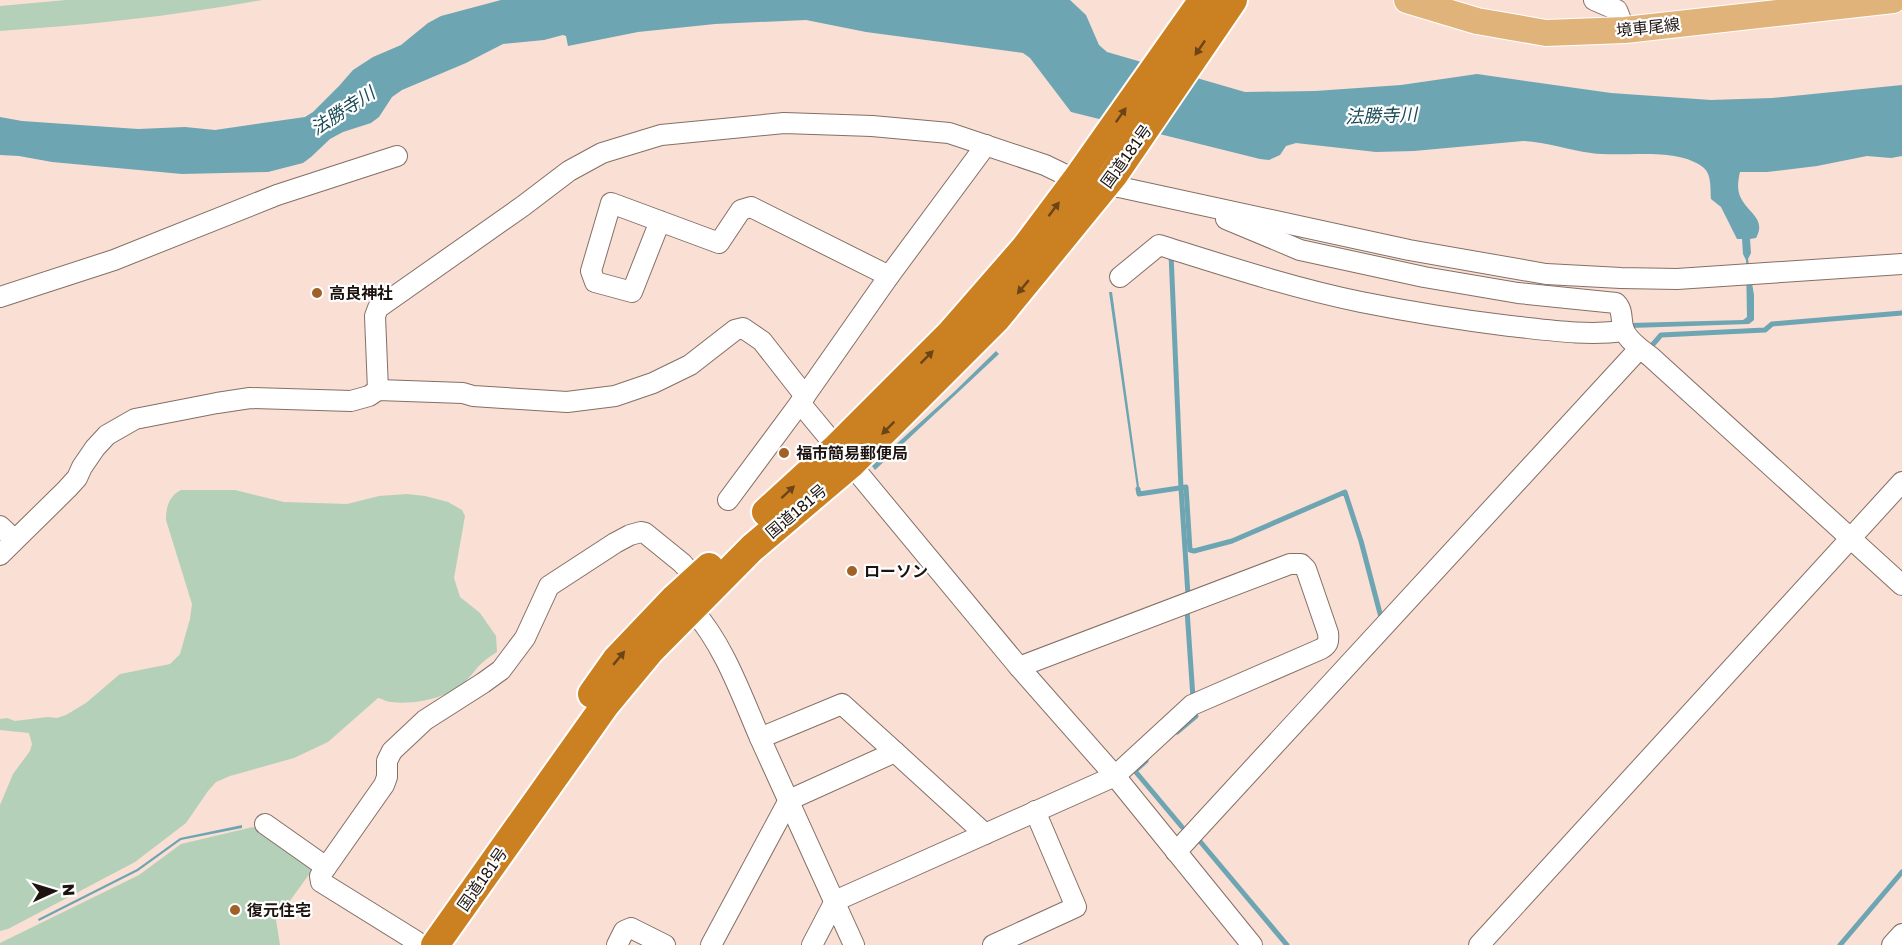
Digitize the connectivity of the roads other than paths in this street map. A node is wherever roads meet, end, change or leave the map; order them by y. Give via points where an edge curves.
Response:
1 (1203, 0) edge
2 (1233, 0) edge
3 (1407, 0) edge
4 (1594, 0) edge
5 (1893, 0) edge
6 (1625, 30) junction
7 (986, 145) junction
8 (397, 156) dead end
9 (1082, 171) junction
10 (1108, 182) junction
11 (1209, 206) junction
12 (660, 221) junction
13 (1902, 264) edge
14 (889, 276) junction
15 (1120, 277) dead end
16 (0, 297) edge
17 (1624, 331) junction
18 (1639, 349) junction
19 (378, 390) junction
20 (803, 399) junction
21 (844, 456) junction
22 (1902, 482) edge
23 (728, 500) dead end
24 (7, 533) edge
25 (1851, 538) junction
26 (0, 555) edge
27 (1902, 585) edge
28 (693, 596) junction
29 (1018, 667) junction
30 (760, 738) junction
31 (896, 752) junction
32 (1115, 776) junction
33 (789, 800) junction
34 (1035, 812) junction
35 (265, 824) dead end
36 (985, 834) junction
37 (1176, 852) junction
38 (326, 867) junction
39 (835, 901) junction
40 (1902, 934) edge
41 (421, 944) edge
42 (617, 945) edge
43 (665, 945) edge
44 (711, 945) edge
45 (812, 945) edge
46 (854, 945) edge
47 (993, 945) edge
48 (1252, 945) edge
49 (1479, 945) edge
50 (1892, 945) edge

9 -> 1 highway, 国道181号
2 -> 10 highway, 国道181号
3 - 6 main road, 境車尾線 via 1477,21 1546,33
4 - 6 street via 1617,10
5 - 6 main road, 境車尾線
7 - 9 street via 1045,165
7 - 14 street
7 - 19 street via 949,133 784,123 661,135 602,153 547,186 378,308
8 - 16 street via 277,195 114,260
9 - 10 street
21 -> 9 highway, 国道181号 via 1025,248
10 - 11 street
10 -> 21 highway, 国道181号 via 997,318
11 - 13 street via 1409,250 1546,273 1677,279
11 - 17 street via 1217,216 1300,250 1470,285 1616,303 1621,309
12 - 12 street via 611,203 591,271 595,282 632,292
12 - 14 street via 719,243 741,210 751,207
14 - 20 street
15 - 17 street via 1159,245 1360,302 1462,320 1573,333
17 - 18 street
18 - 25 street
18 - 37 street
19 - 20 street via 567,402 615,396 690,365 743,328 762,341
19 - 24 street via 351,401 250,398 135,419 106,435 67,489
20 - 21 street
20 - 23 street
21 - 28 highway, 国道181号 via 752,548
21 - 29 street
22 - 25 street
24 - 26 street
25 - 27 street
25 - 49 street
28 - 30 street
28 - 38 street via 690,572 650,535 641,532 595,554 549,586 525,638 501,670 425,720 392,752 384,785
28 - 41 highway, 国道181号
29 - 32 street
29 - 32 street via 1290,564 1301,564 1306,569 1329,633 1327,645 1192,705
30 - 31 street via 842,704
30 - 33 street
31 - 33 street
31 - 36 street
32 - 34 street
32 - 37 street
33 - 39 street
33 - 44 street
34 - 36 street
34 - 47 street via 1076,907
35 - 38 street
36 - 39 street
37 - 48 street
38 - 41 street via 321,882
39 - 45 street
39 - 46 street
40 - 50 street
42 - 43 street via 624,931 631,928

